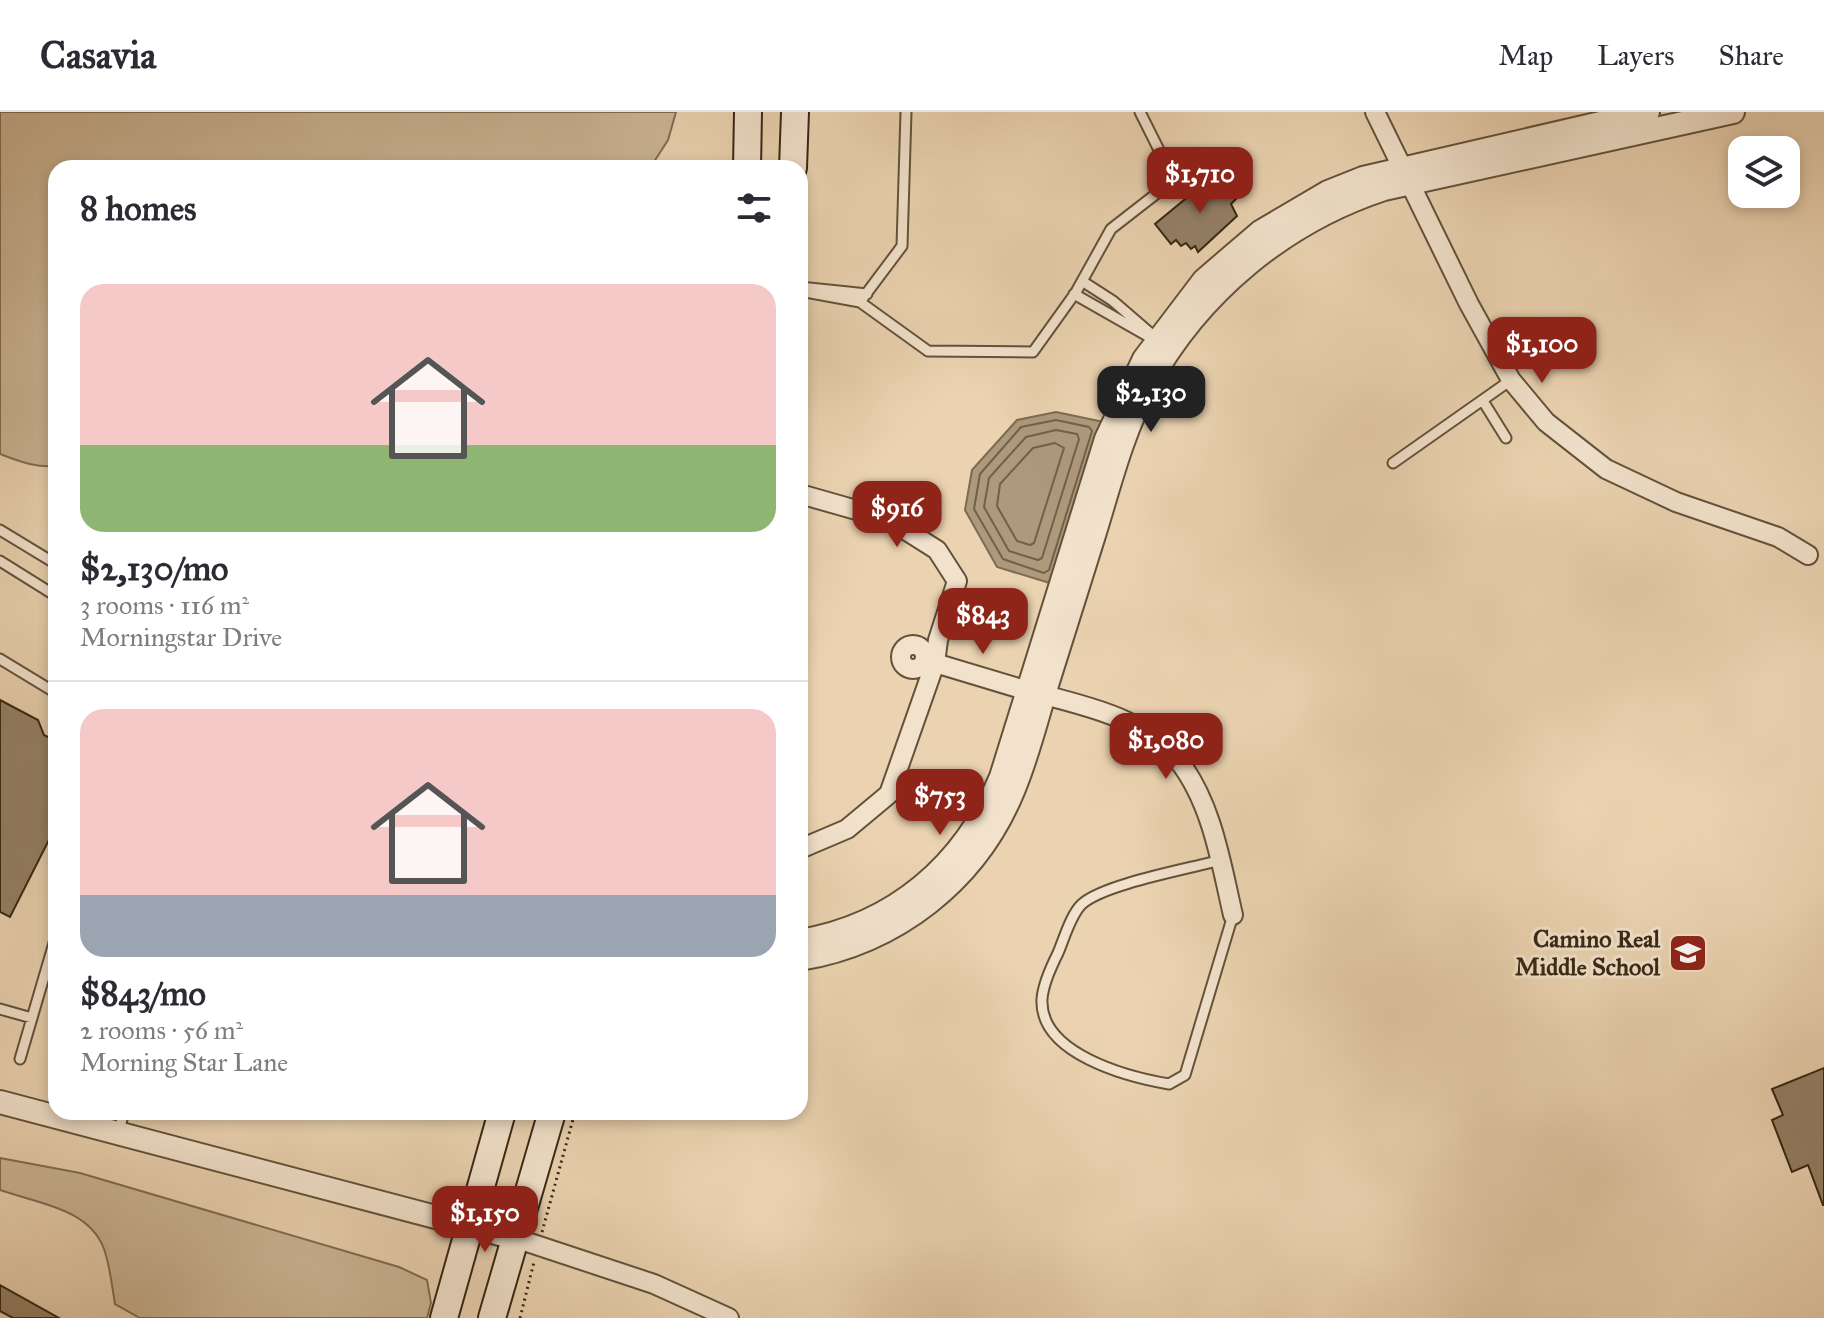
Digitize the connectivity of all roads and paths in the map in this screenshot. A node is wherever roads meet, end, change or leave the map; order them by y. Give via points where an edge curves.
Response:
1 (748, 112) edge
2 (795, 112) edge
3 (906, 112) edge
4 (1140, 112) edge
5 (1375, 112) edge
6 (1648, 112) edge
7 (1733, 112) edge
8 (747, 160) edge
9 (793, 160) edge
10 (1406, 174) junction
11 (1082, 281) junction
12 (808, 290) edge
13 (1074, 294) junction
14 (863, 298) junction
15 (1164, 344) junction
16 (1511, 380) junction
17 (1483, 401) junction
18 (1506, 438) dead end
19 (1393, 463) dead end
20 (808, 496) edge
21 (0, 530) edge
22 (1808, 555) dead end
23 (48, 559) edge
24 (0, 561) edge
25 (48, 591) edge
26 (0, 659) edge
27 (930, 662) junction
28 (48, 688) edge
29 (1036, 693) junction
30 (808, 846) edge
31 (1221, 860) junction
32 (1233, 915) joint
33 (808, 939) edge
34 (808, 957) edge
35 (48, 963) edge
36 (0, 1009) edge
37 (32, 1018) junction
38 (20, 1059) dead end
39 (0, 1102) edge
40 (48, 1111) edge
41 (96, 1120) edge
42 (500, 1120) edge
43 (550, 1120) edge
44 (572, 1120) edge
45 (121, 1123) edge
46 (468, 1225) junction
47 (526, 1242) junction
48 (444, 1318) edge
49 (492, 1318) edge
50 (520, 1318) edge
51 (729, 1318) edge

1 - 8 main road
2 - 9 main road
3 - 14 lane via 902,246
4 - 11 lane via 1174,180 1111,229
5 - 10 street
6 - 10 street
7 - 10 street
10 - 15 street via 1278,241
10 - 16 street
11 - 13 lane
11 - 15 lane
12 - 14 lane
13 - 14 lane via 1033,352 928,351
13 - 15 lane
15 - 29 street via 1125,438
16 - 17 lane
16 - 22 street via 1546,422 1606,469 1676,502 1778,537
17 - 18 lane
17 - 19 lane
20 - 27 street via 888,519 937,550 957,581
21 - 23 lane
24 - 25 lane
26 - 28 lane
27 - 29 street
27 - 30 street via 889,794 847,829
29 - 31 street via 1088,706 1143,731 1177,759 1200,796
29 - 33 street via 992,800 945,868 888,911 856,927
29 - 34 street via 1012,793 994,831 966,869 930,903 883,932
31 - 32 street
31 - 32 lane via 1101,892 1080,905 1042,1001 1053,1033 1075,1053 1137,1078 1169,1084 1185,1075
35 - 37 lane
36 - 37 lane
37 - 38 lane
39 - 40 street
41 - 45 street
42 - 46 main road
43 - 47 main road
44 - 47 path
45 - 46 street
46 - 47 street
46 - 48 main road
47 - 49 main road
47 - 50 path
47 - 51 street via 654,1284

